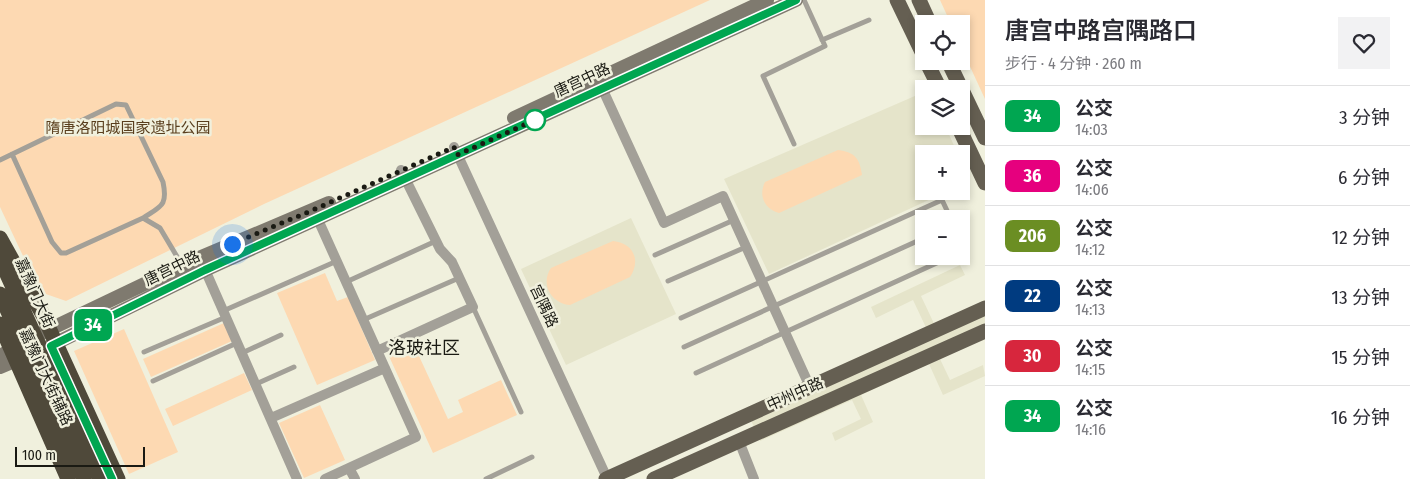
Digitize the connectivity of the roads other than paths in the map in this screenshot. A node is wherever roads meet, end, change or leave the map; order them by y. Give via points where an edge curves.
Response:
1 (767, 0) edge
2 (796, 0) edge
3 (804, 0) edge
4 (897, 0) edge
5 (919, 0) edge
6 (926, 15) edge
7 (869, 20) dead end
8 (915, 37) edge
9 (822, 40) junction
10 (952, 70) edge
11 (602, 88) junction
12 (962, 135) edge
13 (985, 138) edge
14 (794, 144) dead end
15 (455, 151) junction
16 (12, 154) junction
17 (0, 160) edge
18 (403, 174) junction
19 (985, 183) edge
20 (920, 210) edge
21 (947, 210) edge
22 (915, 212) edge
23 (315, 214) junction
24 (143, 218) junction
25 (734, 220) junction
26 (0, 237) edge
27 (436, 241) junction
28 (915, 242) edge
29 (746, 247) junction
30 (655, 255) dead end
31 (0, 259) edge
32 (336, 261) junction
33 (202, 264) junction
34 (933, 265) edge
35 (182, 266) junction
36 (459, 278) junction
37 (668, 281) dead end
38 (346, 282) junction
39 (762, 282) junction
40 (0, 294) edge
41 (773, 307) junction
42 (474, 308) junction
43 (985, 308) edge
44 (225, 314) junction
45 (0, 315) edge
46 (681, 318) dead end
47 (364, 320) junction
48 (0, 324) edge
49 (985, 331) edge
50 (44, 332) junction
51 (785, 334) junction
52 (281, 335) dead end
53 (51, 346) junction
54 (684, 347) dead end
55 (240, 348) junction
56 (378, 351) junction
57 (144, 352) dead end
58 (17, 353) junction
59 (0, 356) edge
60 (0, 367) edge
61 (294, 367) dead end
62 (385, 368) junction
63 (696, 373) dead end
64 (153, 381) dead end
65 (256, 384) junction
66 (810, 388) junction
67 (520, 412) dead end
68 (271, 418) junction
69 (739, 441) junction
70 (532, 457) dead end
71 (350, 468) junction
72 (68, 479) edge
73 (76, 479) edge
74 (84, 479) edge
75 (100, 479) edge
76 (112, 479) edge
77 (118, 479) edge
78 (298, 479) edge
79 (325, 479) edge
80 (355, 479) edge
81 (486, 479) edge
82 (606, 479) edge
83 (654, 479) edge
84 (754, 479) edge

1 - 15 main road, 唐宫中路
2 - 11 main road, 唐宫中路
3 - 9 lane
4 - 8 main road
5 - 6 main road
7 - 9 lane
9 - 14 lane via 825,46 763,76
10 - 13 main road
11 - 15 main road, 唐宫中路
11 - 25 street via 664,223 723,196
12 - 19 main road
15 - 18 main road, 唐宫中路
15 - 82 street, 宫隅路
16 - 17 lane
16 - 24 lane via 52,242 61,253
16 - 24 lane via 116,104 126,105 164,182 166,196 162,206
18 - 23 main road, 唐宫中路
18 - 27 street
20 - 21 lane via 942,200
22 - 39 lane
23 - 32 street
23 - 33 main road, 唐宫中路
24 - 35 lane via 160,228
25 - 29 street
25 - 30 lane
26 - 50 main road, 嘉豫门大街辅路
26 - 77 highway, bridge via 43,315
27 - 36 street via 452,262
27 - 38 lane
28 - 41 lane
29 - 37 lane
29 - 39 street
31 - 75 highway, 嘉豫门大街, bridge
32 - 38 street
32 - 44 lane
33 - 35 main road, 唐宫中路
33 - 44 street
33 - 53 main road, 唐宫中路
34 - 51 lane
35 - 50 main road, 唐宫中路
36 - 42 street
36 - 47 lane
38 - 47 street
39 - 41 street
39 - 46 lane
40 - 74 highway, bridge
41 - 51 street
41 - 54 lane
42 - 56 street
42 - 67 lane
43 - 66 main road, 中州中路
44 - 55 street
44 - 57 lane
45 - 58 main road, 嘉豫门大街辅路
47 - 56 street
48 - 72 highway, bridge
49 - 69 main road, 中州中路
50 - 53 main road, 嘉豫门大街辅路
50 - 58 main road, 唐宫中路
51 - 63 lane
51 - 66 street
52 - 55 lane
53 - 58 main road, 唐宫中路
53 - 76 main road, 嘉豫门大街辅路
55 - 64 lane
55 - 65 street
56 - 62 street
58 - 59 main road, 唐宫中路
58 - 60 main road, 唐宫中路
58 - 73 main road, 嘉豫门大街辅路
61 - 65 lane
62 - 68 street
62 - 71 street via 416,437
65 - 68 street
66 - 82 main road, 中州中路
68 - 78 street
69 - 83 main road, 中州中路
69 - 84 street
70 - 81 lane
71 - 79 street
71 - 80 street

